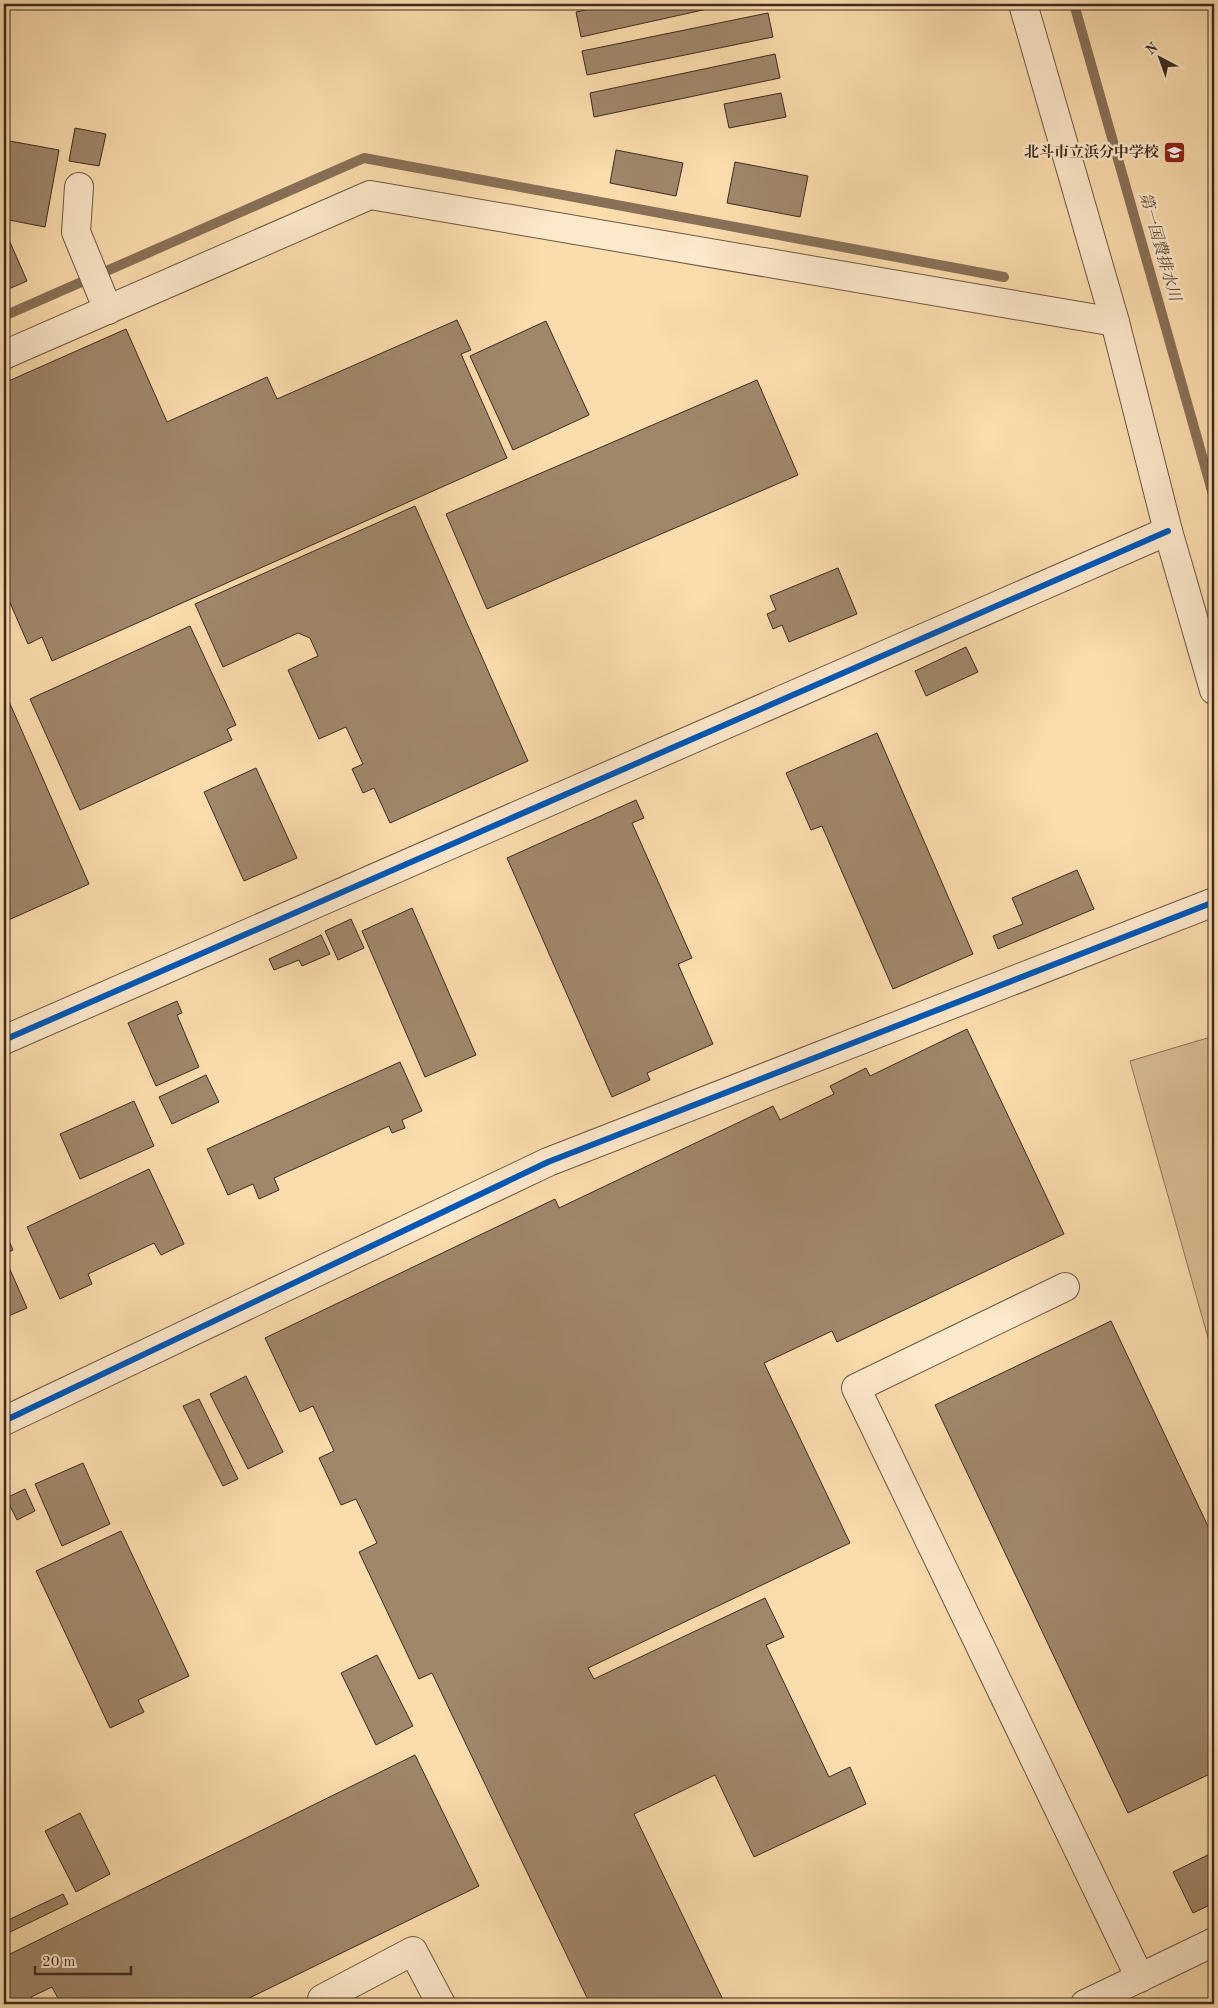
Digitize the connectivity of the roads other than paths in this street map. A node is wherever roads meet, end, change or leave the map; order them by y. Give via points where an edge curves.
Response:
1 (1023, 4) edge
2 (79, 187) dead end
3 (103, 300) junction
4 (1115, 322) junction
5 (4, 356) edge
6 (1168, 530) junction
7 (1214, 690) edge
8 (1214, 902) edge
9 (4, 1040) edge
10 (1065, 1287) dead end
11 (4, 1421) edge
12 (1214, 1942) edge
13 (1140, 1978) junction
14 (320, 2002) edge
15 (441, 2004) edge
16 (1085, 2004) edge

1 - 4 street
2 - 3 street via 76,232
3 - 4 street via 370,195
3 - 5 street
4 - 6 street
6 - 7 street
6 - 9 street
8 - 11 street via 548,1162
10 - 13 street via 856,1388
12 - 13 street
13 - 16 street
14 - 15 street via 414,1951

